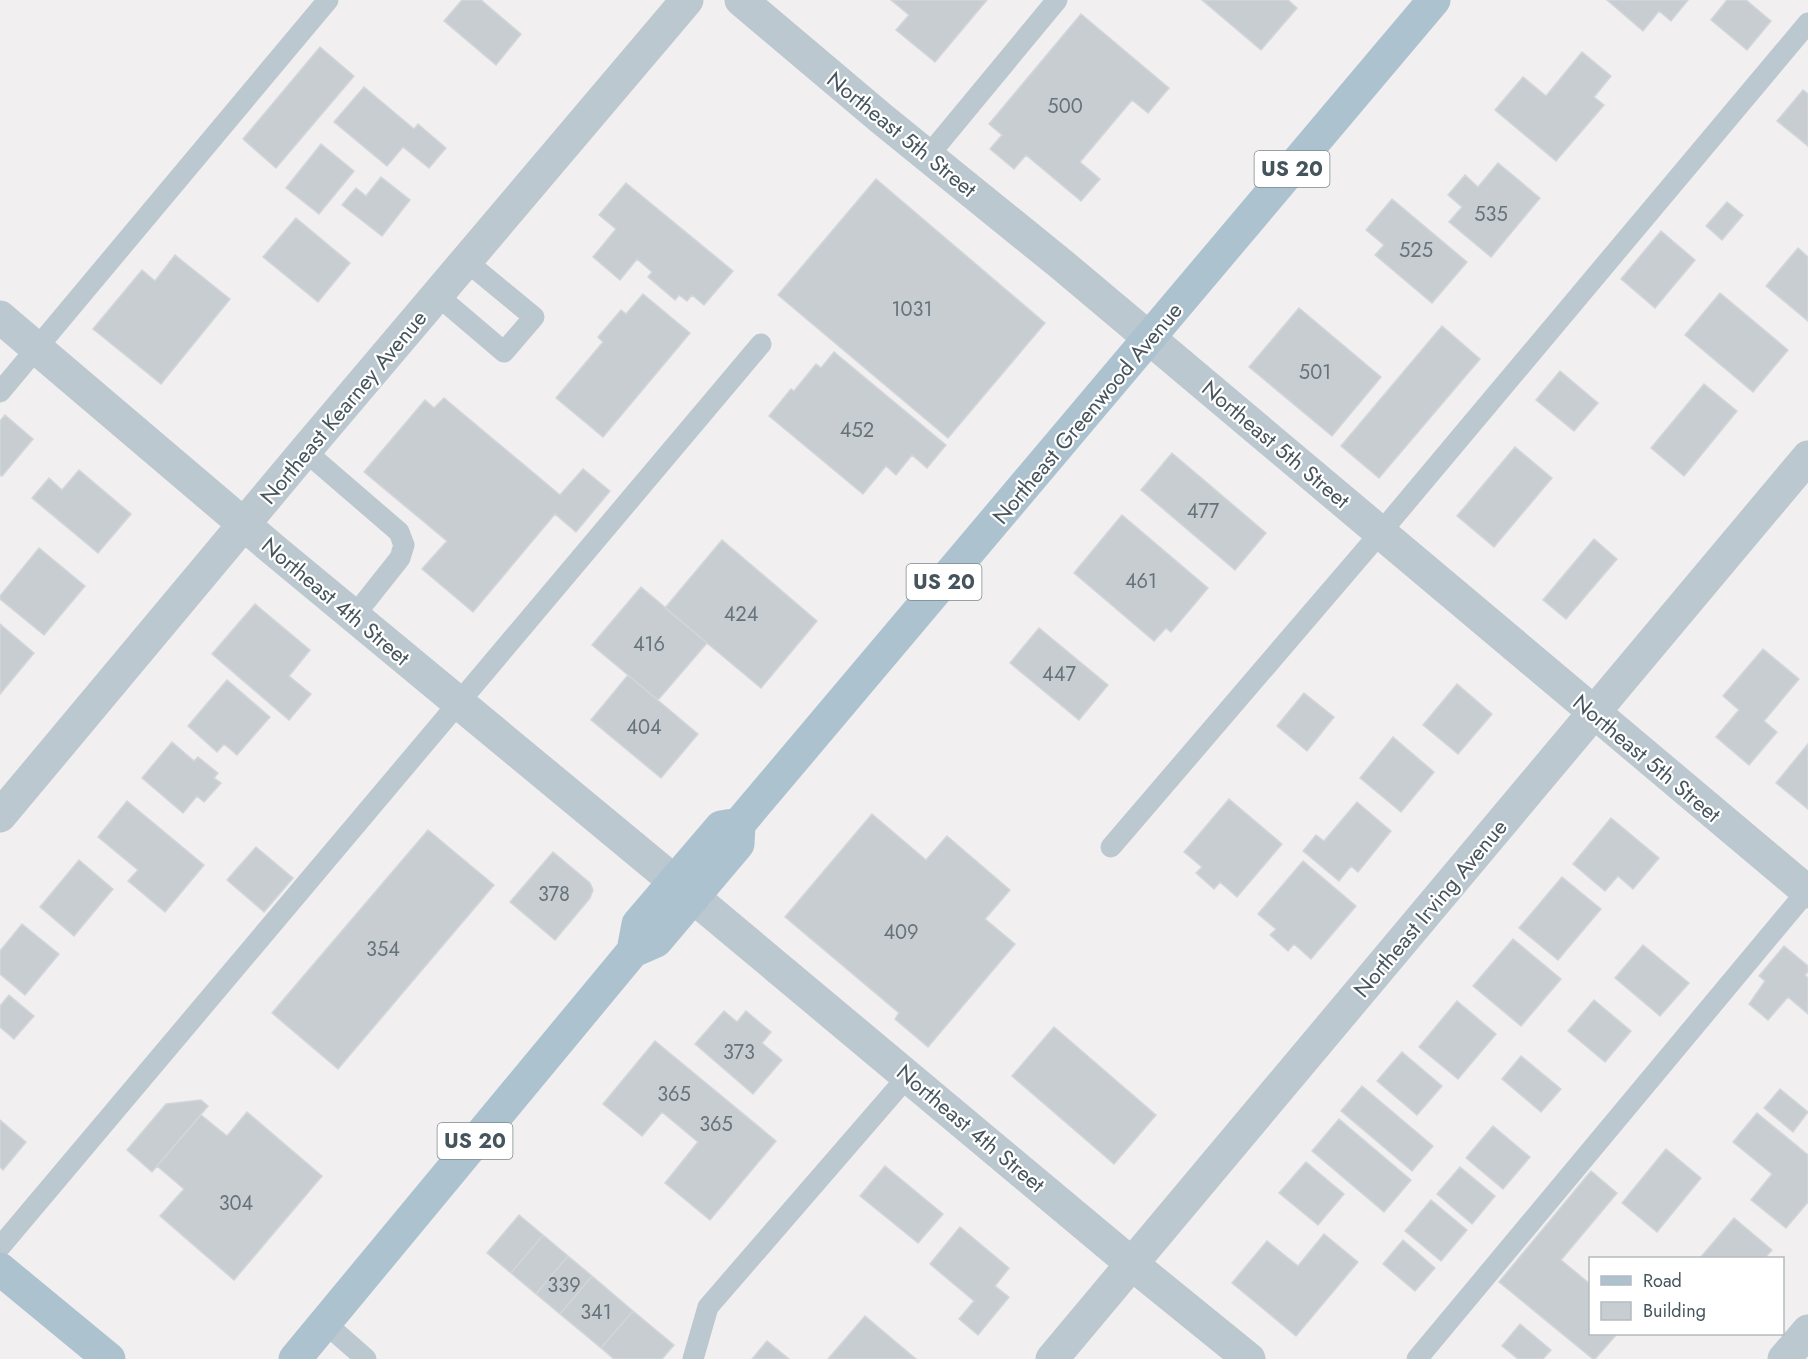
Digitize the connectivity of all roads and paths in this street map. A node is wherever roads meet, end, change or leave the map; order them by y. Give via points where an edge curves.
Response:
1 (328, 0) edge
2 (687, 0) edge
3 (741, 0) edge
4 (1057, 0) edge
5 (1434, 0) edge
6 (1808, 23) edge
7 (928, 156) junction
8 (466, 261) junction
9 (437, 295) junction
10 (0, 317) edge
11 (1149, 339) junction
12 (761, 344) dead end
13 (37, 348) junction
14 (0, 392) edge
15 (305, 451) junction
16 (1808, 457) edge
17 (244, 525) junction
18 (1381, 532) junction
19 (354, 616) junction
20 (459, 703) junction
21 (1593, 713) junction
22 (0, 816) edge
23 (1111, 847) dead end
24 (684, 889) junction
25 (1807, 892) edge
26 (908, 1076) junction
27 (0, 1247) edge
28 (1132, 1264) junction
29 (0, 1269) edge
30 (324, 1322) junction
31 (1808, 1331) edge
32 (109, 1359) edge
33 (294, 1359) edge
34 (366, 1359) edge
35 (693, 1359) edge
36 (1052, 1359) edge
37 (1249, 1359) edge
38 (1418, 1359) edge
39 (1784, 1359) edge

1 - 13 lane
2 - 8 street, Northeast Kearney Avenue
3 - 7 street, Northeast 5th Street
4 - 7 lane
5 - 11 main road, Northeast Greenwood Avenue / US 20
6 - 18 lane
7 - 11 street, Northeast 5th Street
8 - 9 street, Northeast Kearney Avenue
8 - 9 lane via 534,317 504,351
9 - 15 street, Northeast Kearney Avenue
10 - 13 street, Northeast 4th Street
11 - 18 street, Northeast 5th Street
11 - 24 main road, Northeast Greenwood Avenue / US 20 via 739,824 721,827
12 - 20 lane
13 - 14 lane
13 - 17 street, Northeast 4th Street
15 - 17 street, Northeast Kearney Avenue
15 - 19 lane via 399,532 404,545 400,558
16 - 21 street, Northeast Irving Avenue
17 - 19 street, Northeast 4th Street
17 - 22 street, Northeast Kearney Avenue
18 - 21 street, Northeast 5th Street
18 - 23 lane
19 - 20 street, Northeast 4th Street
20 - 24 street, Northeast 4th Street
20 - 27 lane
21 - 25 street, Northeast 5th Street
21 - 28 street, Northeast Irving Avenue
24 - 26 street, Northeast 4th Street
24 - 30 main road, Northeast Greenwood Avenue / US 20 via 656,941 633,951
25 - 38 lane
26 - 28 street, Northeast 4th Street
26 - 35 lane via 708,1307
28 - 36 street, Northeast Irving Avenue
28 - 37 street, Northeast 4th Street
29 - 32 main road
30 - 33 main road, Northeast Greenwood Avenue / US 20
30 - 34 lane
31 - 39 street

